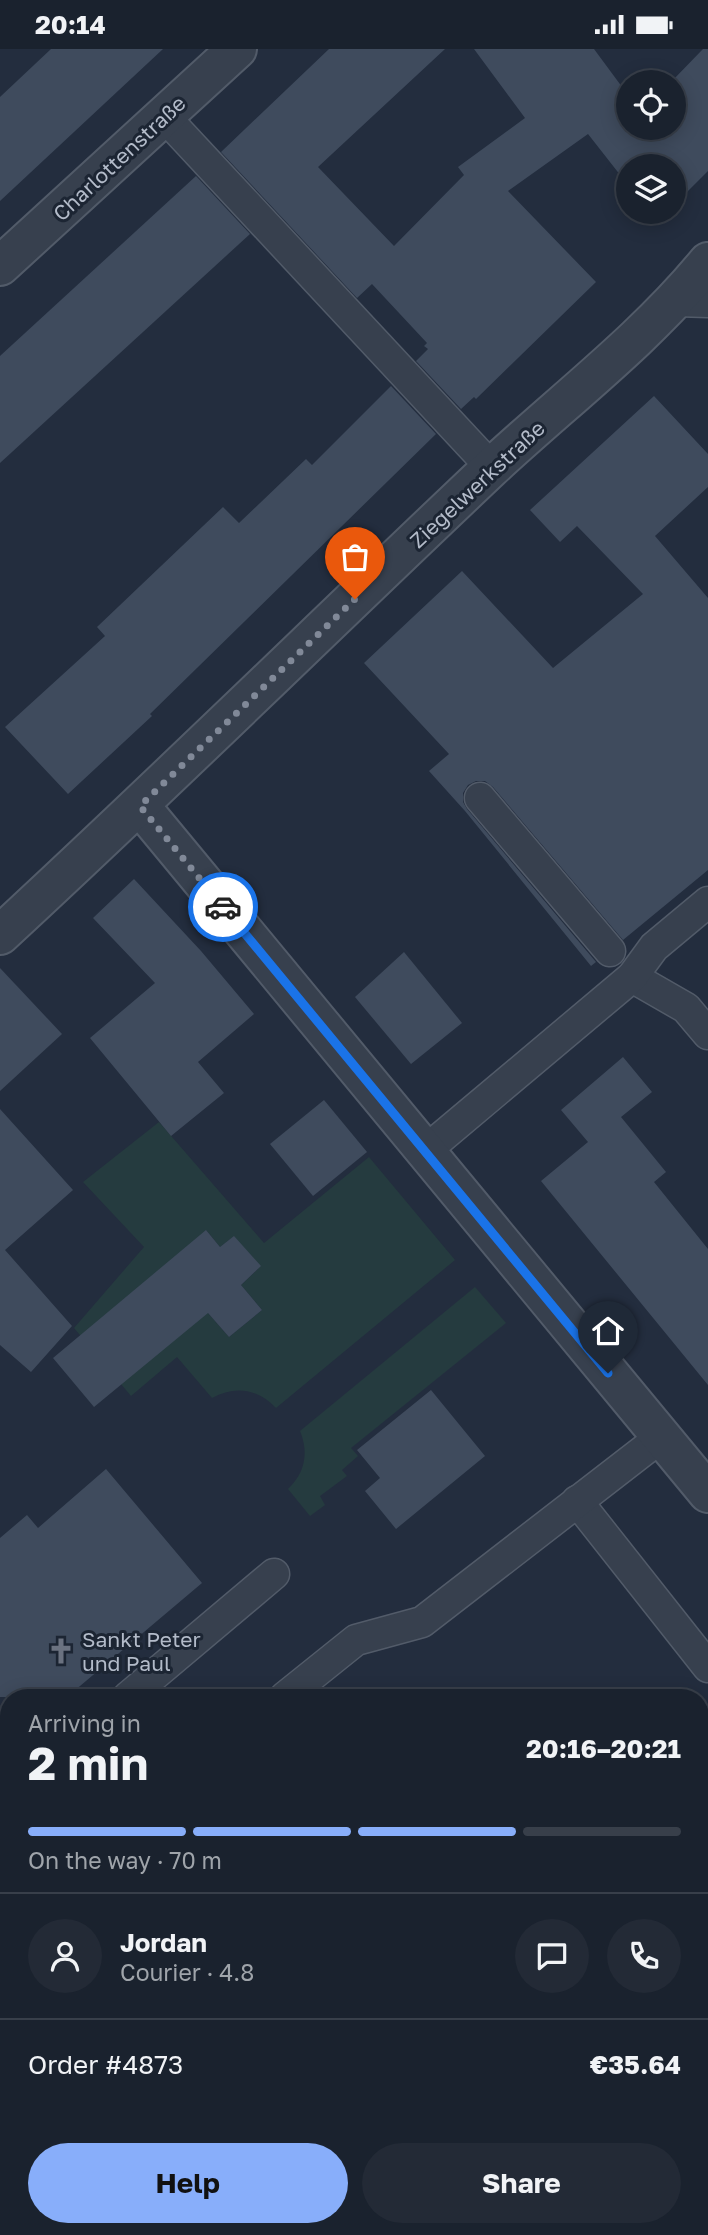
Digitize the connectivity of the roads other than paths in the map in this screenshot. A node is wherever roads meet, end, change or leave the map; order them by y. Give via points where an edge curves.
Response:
1 (237, 49) edge
2 (164, 116) junction
3 (708, 262) edge
4 (0, 266) edge
5 (692, 301) edge
6 (492, 468) junction
7 (481, 798) dead end
8 (140, 806) junction
9 (708, 902) edge
10 (0, 935) edge
11 (610, 951) dead end
12 (632, 977) junction
13 (704, 1023) edge
14 (425, 1151) junction
15 (661, 1437) junction
16 (708, 1493) edge
17 (577, 1501) junction
18 (274, 1574) dead end
19 (708, 1667) edge
20 (137, 1689) edge
21 (295, 1689) edge

1 - 2 street, Charlottenstraße
2 - 4 street, Charlottenstraße
2 - 6 lane
3 - 5 street, Ziegelwerkstraße
5 - 6 street, Ziegelwerkstraße
6 - 8 street, Ziegelwerkstraße
7 - 11 lane
8 - 10 street, Ziegelwerkstraße
8 - 14 street
9 - 12 lane via 654,947
12 - 13 lane
12 - 14 lane
14 - 15 street
15 - 16 street
15 - 17 lane
17 - 19 lane
17 - 21 lane via 422,1622 356,1640
18 - 20 lane

